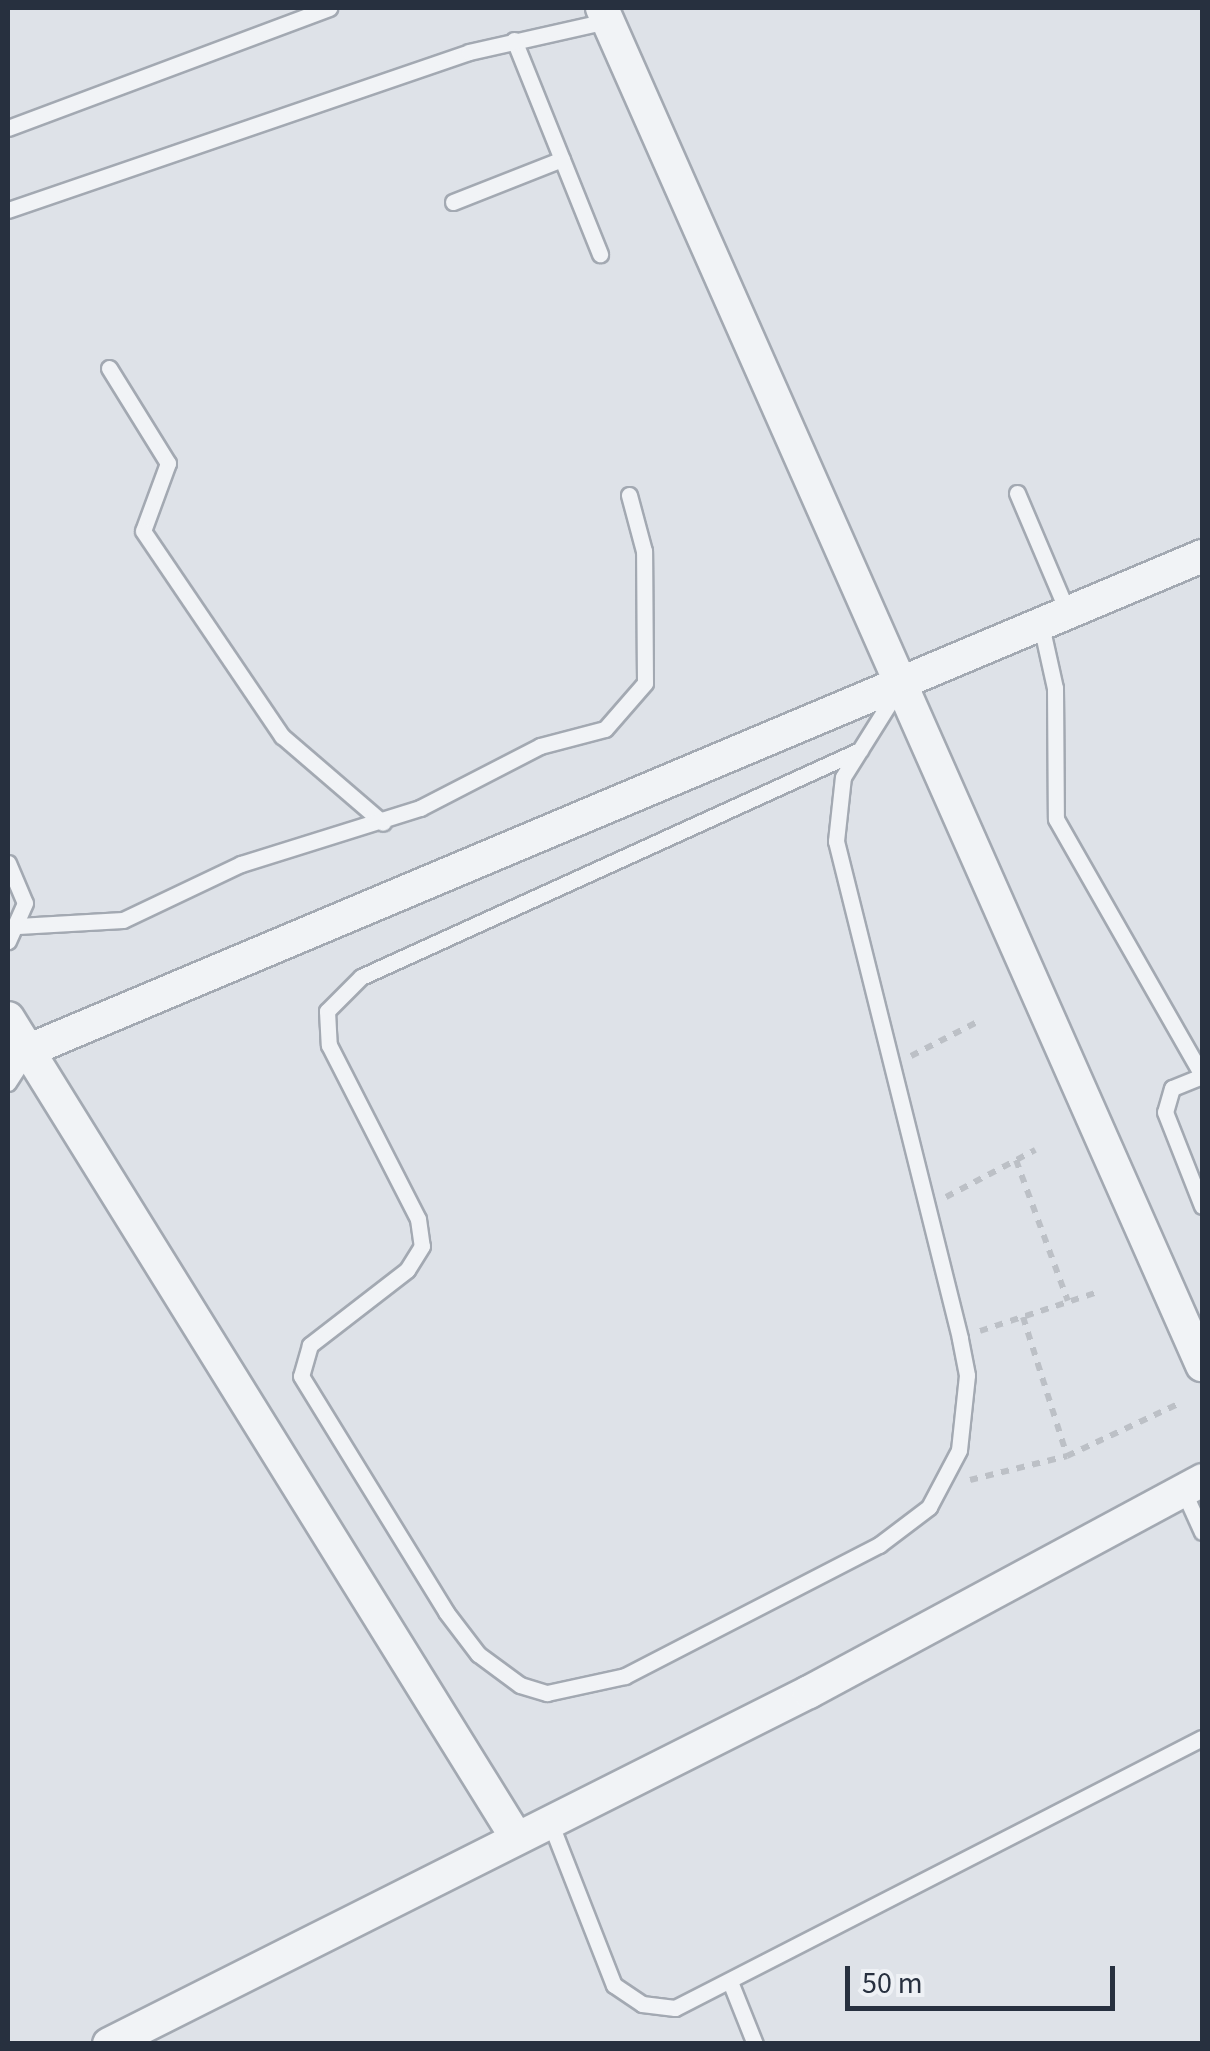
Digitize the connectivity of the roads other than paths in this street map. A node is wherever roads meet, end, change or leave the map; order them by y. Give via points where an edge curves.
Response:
1 (329, 8) edge
2 (605, 14) edge
3 (514, 40) junction
4 (8, 128) edge
5 (562, 159) junction
6 (454, 202) dead end
7 (8, 210) edge
8 (600, 254) dead end
9 (108, 368) dead end
10 (1018, 493) dead end
11 (628, 496) dead end
12 (1202, 556) edge
13 (1055, 619) junction
14 (901, 684) junction
15 (860, 750) junction
16 (383, 823) junction
17 (8, 863) edge
18 (18, 926) junction
19 (8, 941) edge
20 (8, 1018) edge
21 (14, 1051) edge
22 (1202, 1076) edge
23 (8, 1082) edge
24 (1201, 1196) edge
25 (1202, 1365) edge
26 (1192, 1485) edge
27 (1202, 1532) edge
28 (1202, 1738) edge
29 (550, 1821) junction
30 (516, 1838) junction
31 (731, 1984) junction
32 (109, 2044) edge
33 (755, 2044) edge

1 - 4 lane
2 - 3 lane
2 - 14 street
3 - 5 lane
3 - 7 lane
5 - 6 lane
5 - 8 lane
9 - 16 lane via 168,462 144,530 282,736
10 - 13 lane
11 - 16 lane via 642,532 648,658 628,710 605,728 540,746
12 - 13 street
13 - 14 street
13 - 22 lane via 1056,819
14 - 15 lane
14 - 21 street
14 - 25 street
15 - 15 lane via 835,809 836,841 960,1338 966,1413 944,1484 912,1524 879,1545 626,1676 547,1694 478,1654 299,1365 310,1345 407,1270 422,1246 418,1219 329,1045 334,996
16 - 18 lane via 241,864 124,920
17 - 18 lane via 25,904
18 - 19 lane
20 - 21 street
21 - 23 lane
21 - 30 street
22 - 24 lane via 1172,1088 1165,1112
26 - 27 lane
26 - 29 street
28 - 31 lane
29 - 30 street
29 - 31 lane via 614,1985 642,2004 675,2008
30 - 32 street
31 - 33 lane

